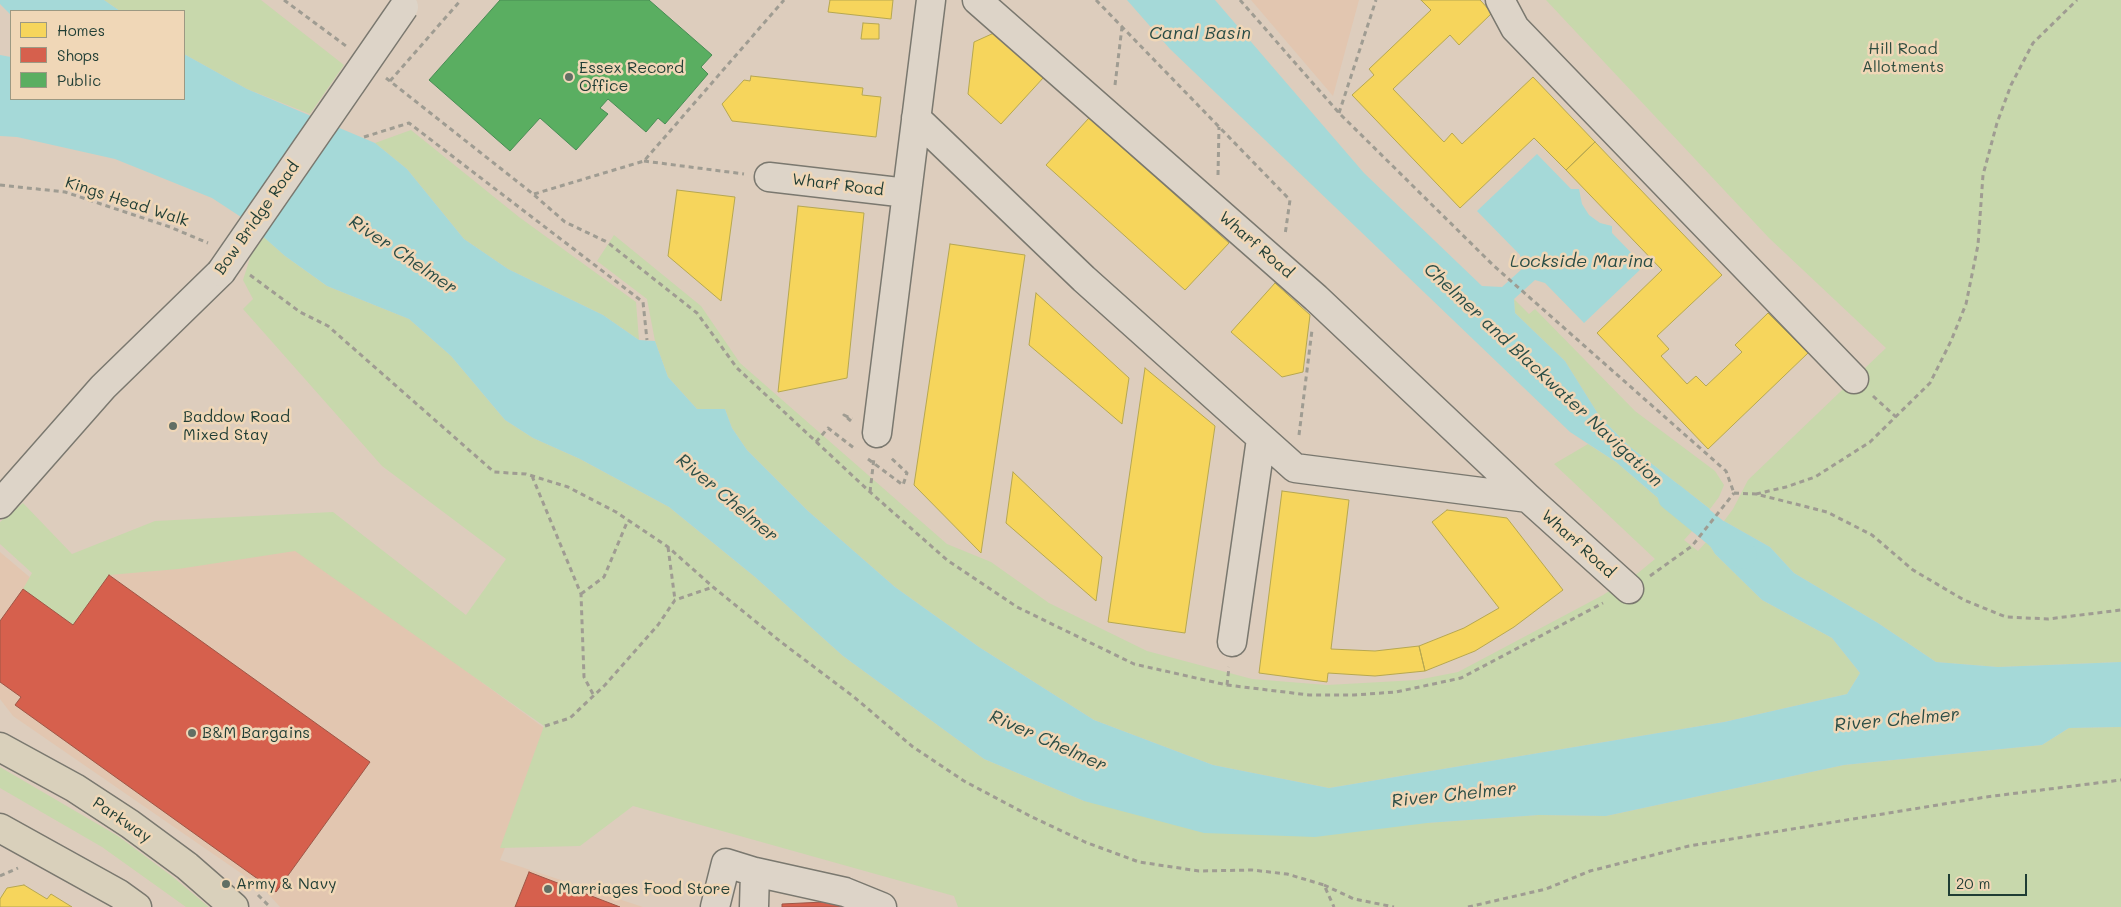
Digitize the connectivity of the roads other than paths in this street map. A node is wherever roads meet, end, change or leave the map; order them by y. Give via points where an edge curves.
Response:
1 (931, 0) edge
2 (977, 0) edge
3 (1500, 0) edge
4 (407, 4) edge
5 (916, 118) junction
6 (769, 177) road end
7 (907, 193) junction
8 (1854, 379) dead end
9 (877, 434) road end
10 (1260, 439) junction
11 (1528, 498) junction
12 (0, 504) edge
13 (1629, 589) road end
14 (1232, 642) dead end
15 (0, 747) edge
16 (3, 836) edge
17 (755, 872) junction
18 (137, 907) edge
19 (234, 907) edge
20 (715, 907) edge
21 (754, 907) edge
22 (882, 907) edge

1 - 5 street, Wharf Road
2 - 11 street, Wharf Road via 1316,298
3 - 8 street via 1515,28
4 - 12 street, Bow Bridge Road, bridge via 221,272 103,387
5 - 7 street, Wharf Road
5 - 10 street via 1084,280
6 - 7 street, Wharf Road
7 - 9 street, Wharf Road
10 - 11 street, Wharf Road via 1295,468
10 - 14 street
11 - 13 street, Wharf Road
15 - 19 main road, Parkway via 75,788 130,824 187,866
16 - 18 main road via 119,894
17 - 20 street via 726,863
17 - 21 street
17 - 22 street via 845,892

